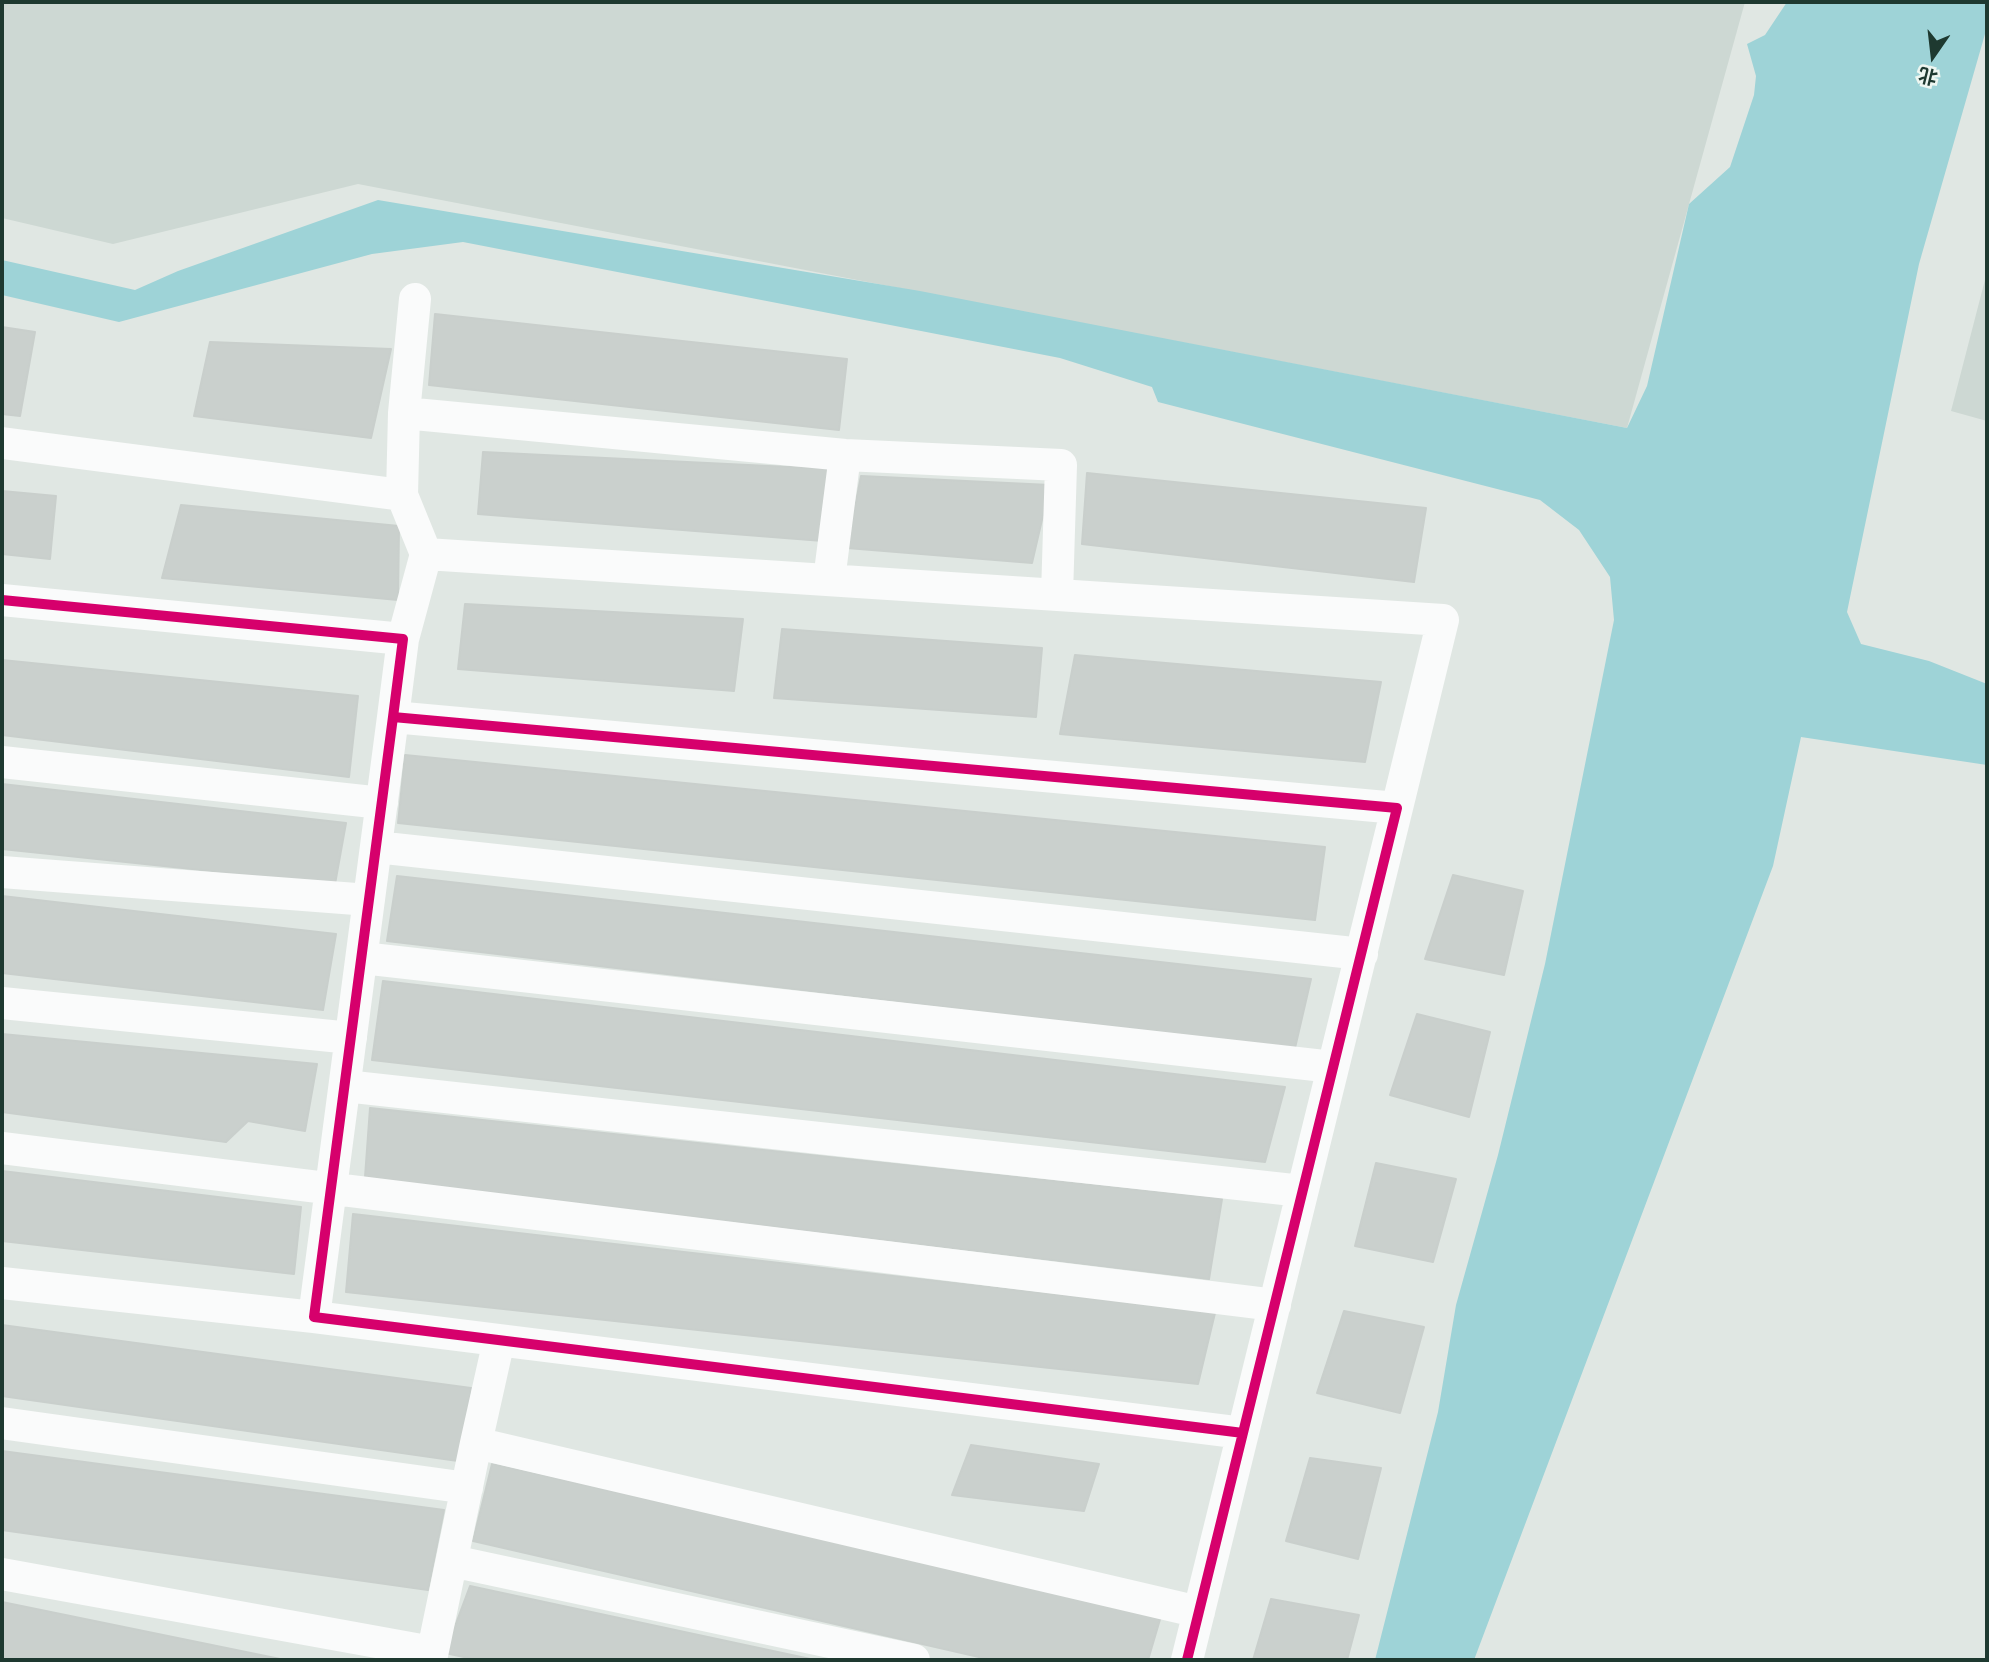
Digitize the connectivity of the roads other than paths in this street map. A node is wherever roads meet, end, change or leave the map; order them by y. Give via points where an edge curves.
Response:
1 (415, 299) dead end
2 (404, 413) junction
3 (2, 443) edge
4 (845, 455) junction
5 (402, 495) junction
6 (426, 554) junction
7 (828, 580) junction
8 (1058, 595) junction
9 (2, 600) edge
10 (403, 639) junction
11 (393, 717) junction
12 (2, 761) edge
13 (382, 803) junction
14 (1397, 808) junction
15 (376, 847) junction
16 (2, 872) edge
17 (369, 900) junction
18 (1362, 954) junction
19 (362, 958) junction
20 (2, 1003) edge
21 (351, 1038) junction
22 (1333, 1068) junction
23 (345, 1086) junction
24 (2, 1148) edge
25 (331, 1189) junction
26 (1302, 1191) junction
27 (2, 1283) edge
28 (1275, 1306) junction
29 (314, 1317) junction
30 (499, 1340) junction
31 (2, 1423) edge
32 (1243, 1433) junction
33 (476, 1443) junction
34 (467, 1489) junction
35 (452, 1561) junction
36 (2, 1574) edge
37 (1199, 1612) junction
38 (432, 1656) edge
39 (914, 1660) edge
40 (1187, 1660) edge

1 - 2 street
2 - 4 street
2 - 5 street
3 - 5 street
4 - 7 street
4 - 8 street via 1061,464
5 - 6 street
6 - 7 street
6 - 10 street
7 - 8 street
8 - 14 street via 1443,620
9 - 10 street
10 - 11 street
11 - 13 street
11 - 14 street
12 - 13 street
13 - 15 street
14 - 18 street
15 - 17 street
15 - 18 street
16 - 17 street
17 - 19 street
18 - 22 street
19 - 21 street
19 - 22 street
20 - 21 street
21 - 23 street
22 - 26 street
23 - 25 street
23 - 26 street
24 - 25 street
25 - 28 street
25 - 29 street
26 - 28 street
27 - 29 street
28 - 32 street
29 - 30 street
30 - 32 street
30 - 33 street
31 - 34 street
32 - 37 street
33 - 34 street
33 - 37 street
34 - 35 street
35 - 38 street
35 - 39 street
36 - 38 street
37 - 40 street

